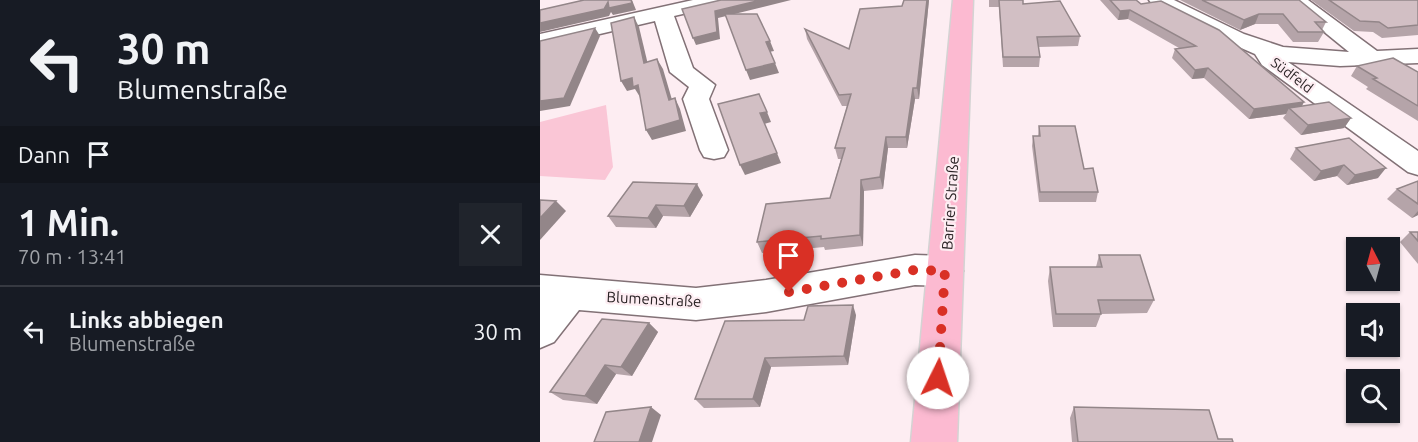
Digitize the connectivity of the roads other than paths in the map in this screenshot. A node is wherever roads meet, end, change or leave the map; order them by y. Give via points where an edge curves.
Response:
1 (719, 0) edge
2 (963, 0) edge
3 (1159, 0) edge
4 (1295, 0) edge
5 (663, 13) junction
6 (540, 41) edge
7 (1263, 49) junction
8 (1371, 57) junction
9 (1416, 57) edge
10 (714, 150) dead end
11 (1418, 165) edge
12 (945, 271) junction
13 (554, 293) edge
14 (540, 330) edge
15 (934, 442) edge

1 - 5 street
2 - 12 main road, Barrier Straße
3 - 7 street, Südfeld
4 - 8 street
5 - 6 street
5 - 10 street via 682,72 703,85 696,99
7 - 8 street via 1310,57
7 - 11 street, Südfeld via 1270,60
8 - 9 street
12 - 13 street, Blumenstraße via 904,272 696,304
12 - 15 main road, Barrier Straße
13 - 14 street

